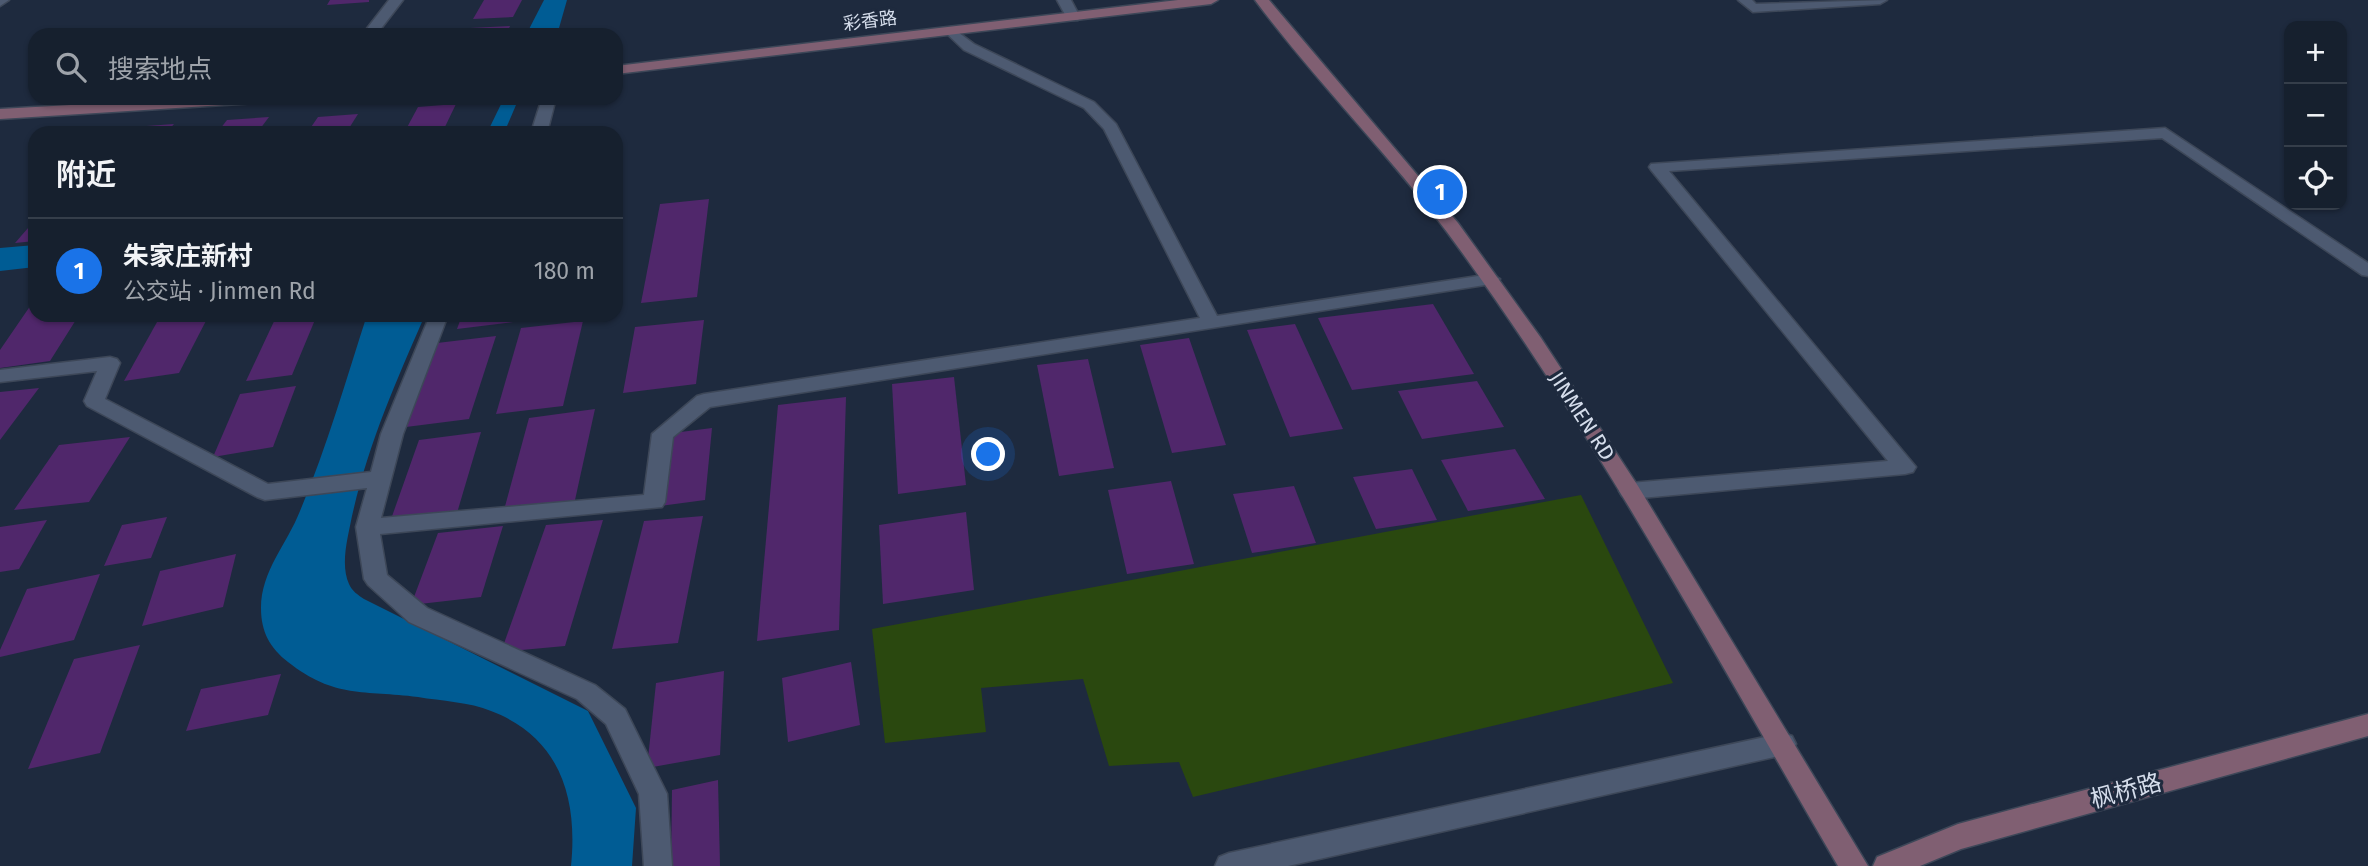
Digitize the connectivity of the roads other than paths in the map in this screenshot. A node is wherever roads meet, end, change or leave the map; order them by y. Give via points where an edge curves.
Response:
1 (396, 0) edge
2 (1064, 0) edge
3 (1211, 0) edge
4 (1262, 0) edge
5 (1745, 0) edge
6 (1880, 0) edge
7 (1073, 17) junction
8 (374, 28) edge
9 (951, 31) junction
10 (623, 69) edge
11 (152, 105) edge
12 (548, 105) edge
13 (0, 114) edge
14 (541, 126) edge
15 (2368, 271) edge
16 (1491, 279) junction
17 (436, 322) edge
18 (1211, 323) junction
19 (0, 376) edge
20 (373, 480) junction
21 (1630, 491) junction
22 (367, 527) junction
23 (2368, 725) edge
24 (1783, 744) junction
25 (658, 866) edge
26 (1229, 866) edge
27 (1854, 866) edge
28 (1887, 866) edge

1 - 8 street
2 - 7 street
3 - 7 street, 彩香路
4 - 16 street, JINMEN RD
5 - 6 street via 1753,8
7 - 9 street, 彩香路
9 - 10 street, 彩香路
9 - 18 street via 969,47 1089,104 1111,127
11 - 13 street
12 - 14 street
15 - 21 street via 2165,133 1657,167 1905,467
16 - 18 street
16 - 21 street, JINMEN RD
17 - 20 street
18 - 22 street via 704,401 663,434 654,502
19 - 20 street via 110,363 93,401 265,492
20 - 22 street
21 - 24 street, JINMEN RD
22 - 25 street via 376,579 418,615 586,692 616,717 653,794
23 - 28 street, 枫桥路 via 1958,837
24 - 26 street
24 - 27 street, JINMEN RD

